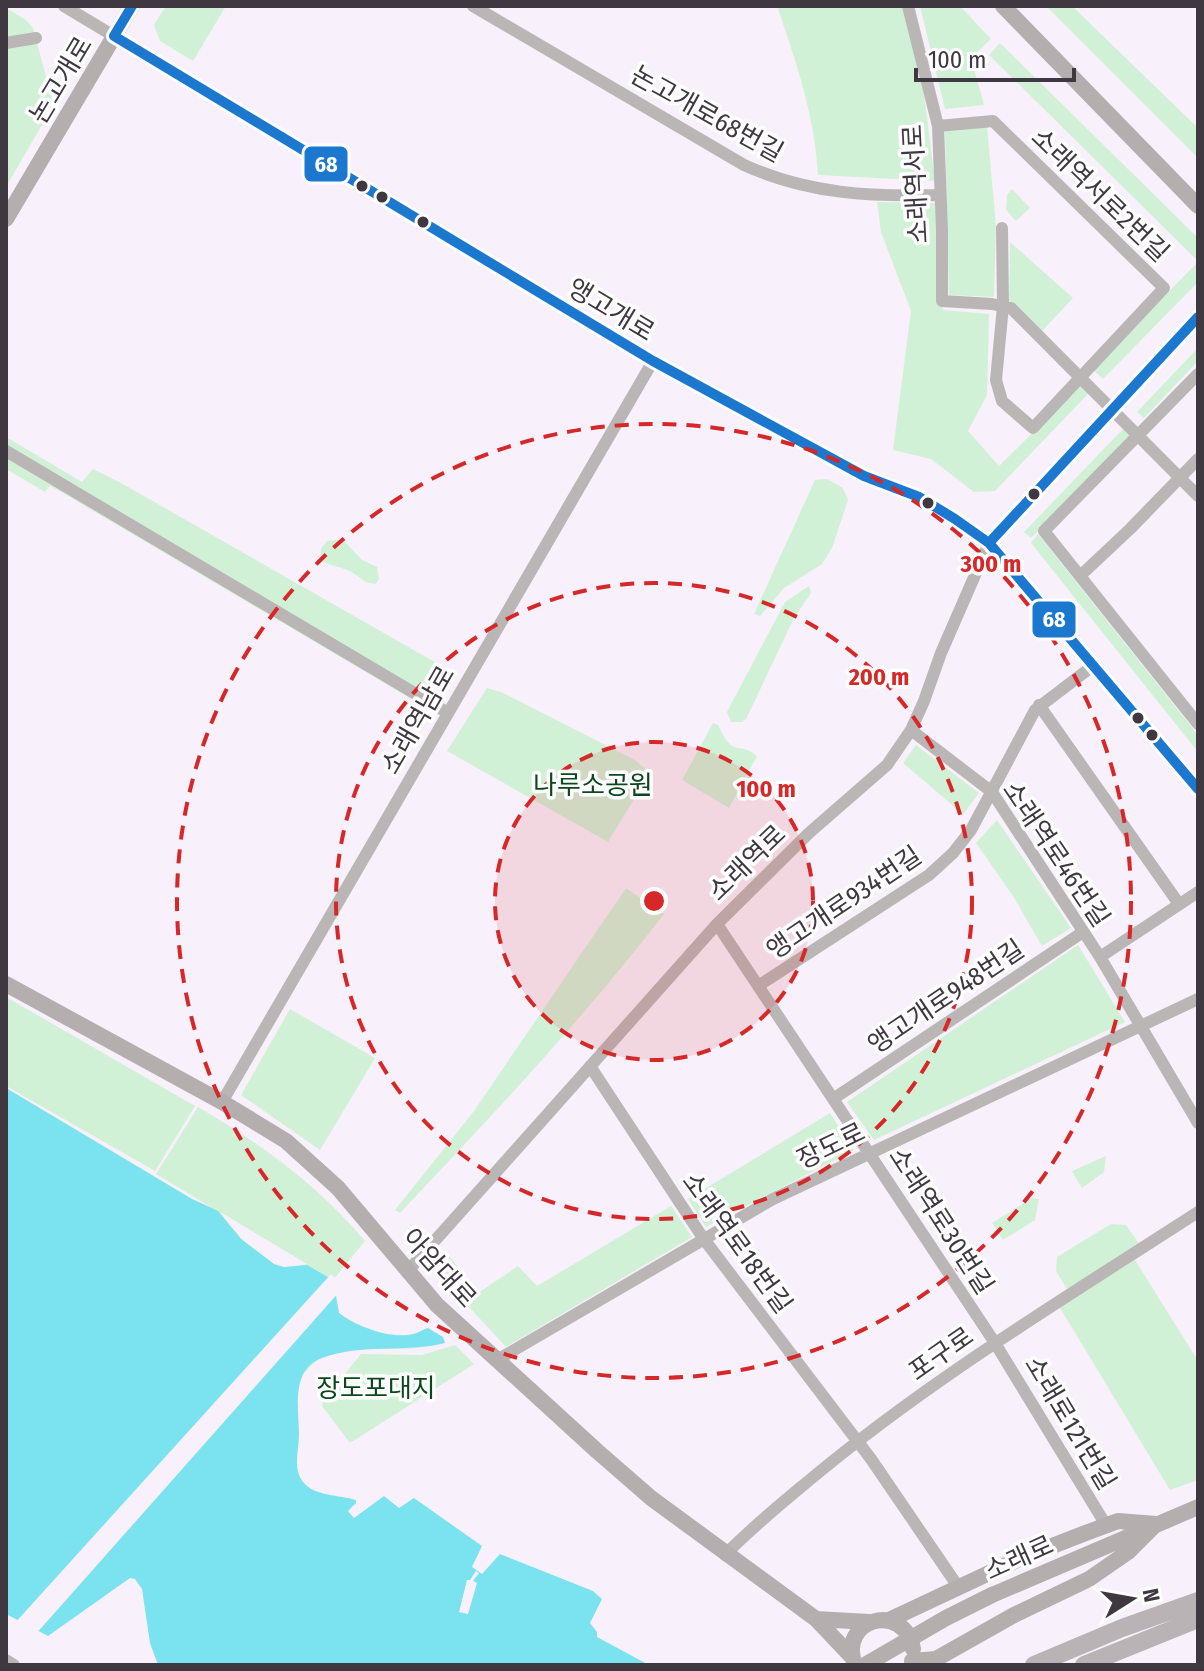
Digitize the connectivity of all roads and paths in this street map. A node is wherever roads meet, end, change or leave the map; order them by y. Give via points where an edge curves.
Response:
1 (64, 6) edge
2 (132, 6) edge
3 (473, 6) edge
4 (908, 6) edge
5 (1003, 6) edge
6 (114, 36) junction
7 (36, 38) dead end
8 (6, 43) edge
9 (938, 126) junction
10 (940, 195) junction
11 (1198, 206) edge
12 (6, 219) edge
13 (1002, 228) dead end
14 (1003, 306) junction
15 (1198, 317) edge
16 (653, 361) junction
17 (1198, 374) edge
18 (1081, 376) junction
19 (1113, 409) junction
20 (1139, 434) junction
21 (6, 451) edge
22 (1198, 459) edge
23 (1180, 477) junction
24 (1198, 496) edge
25 (989, 543) junction
26 (1080, 576) junction
27 (1094, 665) junction
28 (1039, 705) junction
29 (448, 713) junction
30 (1198, 724) edge
31 (911, 730) junction
32 (1193, 772) edge
33 (1198, 789) edge
34 (992, 792) junction
35 (1198, 892) edge
36 (1179, 904) junction
37 (717, 924) junction
38 (1083, 932) junction
39 (1100, 957) junction
40 (6, 984) edge
41 (758, 986) junction
42 (1198, 999) edge
43 (1141, 1025) junction
44 (590, 1066) junction
45 (833, 1099) junction
46 (222, 1102) junction
47 (1198, 1123) edge
48 (868, 1152) junction
49 (1198, 1212) edge
50 (703, 1238) junction
51 (407, 1272) junction
52 (995, 1343) junction
53 (497, 1360) junction
54 (857, 1441) junction
55 (1198, 1507) edge
56 (1156, 1524) junction
57 (1106, 1525) junction
58 (725, 1555) junction
59 (959, 1588) junction
60 (1198, 1601) edge
61 (816, 1619) junction
62 (1198, 1619) edge
63 (889, 1620) junction
64 (869, 1622) junction
65 (6, 1660) edge
66 (857, 1662) edge
67 (910, 1663) edge
68 (14, 1665) edge
69 (1034, 1665) edge
70 (1084, 1665) edge

1 - 6 street, 앵고개로
2 - 6 main road, 논고개로
3 - 10 street, 논고개로68번길 via 772,178 843,193
4 - 9 street, 소래역서로
5 - 11 main road
6 - 12 main road, 논고개로
6 - 16 street, 앵고개로
7 - 8 street
9 - 10 street, 소래역서로
9 - 18 street, 소래역서로2번길 via 993,121 1164,288
10 - 14 street, 소래역서로 via 942,301
13 - 14 street
14 - 18 street
14 - 18 street via 996,380 1002,401 1033,428
15 - 19 street, 소래역로
16 - 25 street, 앵고개로 via 864,476 919,497
16 - 29 street, 소래역남로
17 - 20 street
18 - 19 street
19 - 20 street
19 - 25 street, 소래역로
20 - 23 street
20 - 26 street via 1044,531
21 - 29 street
22 - 23 street
23 - 24 street
23 - 26 street
25 - 27 street, 앵고개로
25 - 31 street, 소래역로
26 - 30 street
27 - 28 street, 앵고개로934번길
27 - 32 street, 앵고개로
28 - 34 street, 앵고개로934번길
28 - 36 street
29 - 46 street, 소래역남로
31 - 34 street, 소래역로46번길
31 - 37 street, 소래역로 via 887,765
32 - 33 street, 앵고개로
34 - 38 street, 소래역로46번길
34 - 41 street, 앵고개로934번길 via 971,830 929,875
35 - 36 street
36 - 39 street
37 - 41 street, 소래역로30번길
37 - 44 street, 소래역로
38 - 39 street, 소래역로46번길
38 - 45 street, 앵고개로948번길
39 - 43 street, 소래역로46번길
40 - 46 main road, 아암대로
41 - 45 street, 소래역로30번길
42 - 43 street, 장도로
43 - 47 street, 소래역로46번길
43 - 48 street, 장도로
44 - 50 street, 소래역로18번길
44 - 51 street, 소래역로
45 - 48 street, 소래역로30번길
46 - 51 main road, 아암대로 via 286,1141 338,1188
48 - 50 street, 장도로
48 - 52 street, 소래역로30번길
49 - 52 street, 포구로
50 - 53 street, 장도로
50 - 54 street, 소래역로18번길
51 - 53 main road, 아암대로
52 - 54 street, 포구로
52 - 57 street, 소래로121번길
53 - 58 main road, 아암대로 via 651,1498
54 - 58 street, 포구로
54 - 59 street, 소래역로18번길
55 - 56 main road, 소래로
56 - 57 main road
56 - 66 main road, 소래로, bridge via 992,1595
56 - 67 main road via 1089,1579 936,1659
57 - 59 main road
58 - 61 main road, 아암대로
59 - 63 main road
60 - 69 highway
61 - 64 main road
61 - 66 main road, 아암대로
62 - 70 highway
63 - 64 main road
63 - 67 main road via 907,1632 913,1650
64 - 66 main road via 854,1637
65 - 68 street

